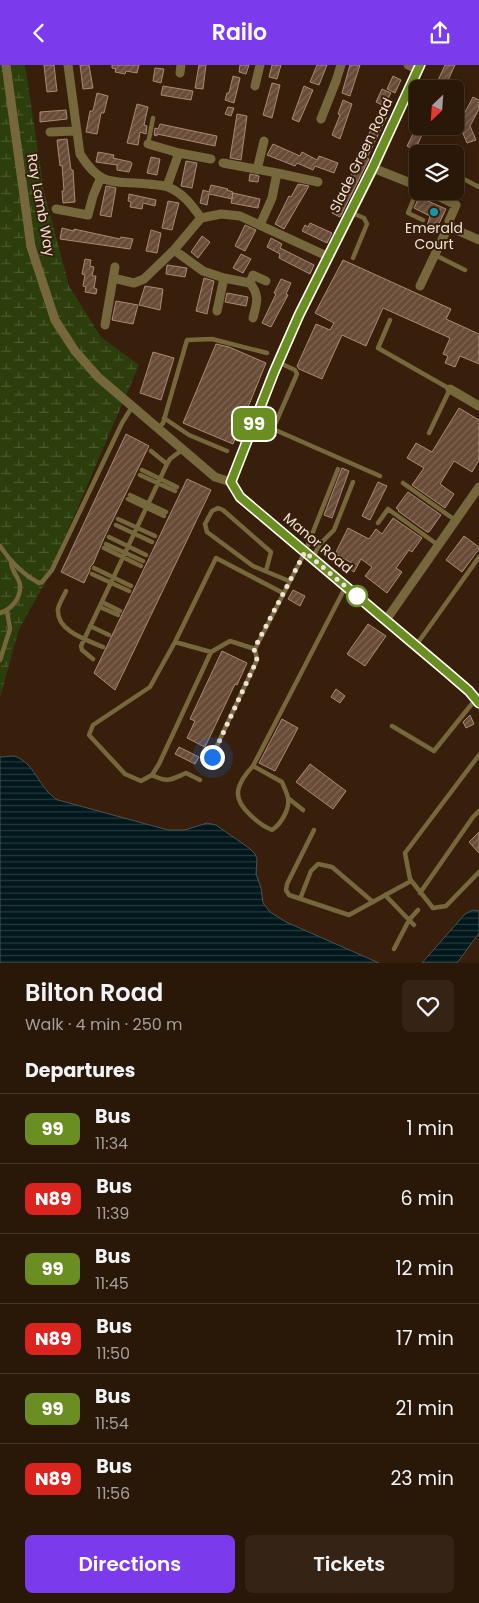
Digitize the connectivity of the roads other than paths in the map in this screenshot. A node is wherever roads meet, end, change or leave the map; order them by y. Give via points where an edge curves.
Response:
1 (6, 65) edge
2 (68, 65) edge
3 (260, 65) edge
4 (341, 65) edge
5 (415, 67) edge
6 (255, 86) dead end
7 (153, 118) dead end
8 (321, 119) dead end
9 (76, 131) junction
10 (50, 132) dead end
11 (264, 141) dead end
12 (148, 144) joint
13 (178, 153) junction
14 (211, 159) dead end
15 (223, 163) dead end
16 (373, 167) junction
17 (257, 170) junction
18 (277, 173) junction
19 (101, 177) junction
20 (464, 179) edge
21 (318, 182) dead end
22 (409, 183) edge
23 (167, 186) junction
24 (479, 187) edge
25 (413, 200) edge
26 (448, 201) edge
27 (56, 209) dead end
28 (350, 213) junction
29 (201, 218) junction
30 (424, 220) dead end
31 (260, 225) junction
32 (450, 225) junction
33 (479, 240) edge
34 (174, 250) junction
35 (434, 255) junction
36 (328, 257) junction
37 (353, 258) dead end
38 (115, 267) dead end
39 (464, 270) dead end
40 (113, 278) junction
41 (224, 278) junction
42 (266, 281) dead end
43 (250, 283) junction
44 (420, 286) dead end
45 (217, 311) dead end
46 (253, 318) dead end
47 (390, 320) dead end
48 (105, 325) dead end
49 (267, 353) dead end
50 (278, 363) junction
51 (450, 389) junction
52 (132, 407) junction
53 (479, 407) edge
54 (164, 418) junction
55 (158, 429) junction
56 (429, 433) dead end
57 (182, 449) junction
58 (150, 451) dead end
59 (228, 451) dead end
60 (167, 464) junction
61 (338, 469) dead end
62 (141, 472) dead end
63 (380, 476) dead end
64 (159, 481) junction
65 (231, 482) junction
66 (353, 482) dead end
67 (403, 483) dead end
68 (479, 487) edge
69 (176, 489) dead end
70 (129, 497) dead end
71 (476, 498) edge
72 (147, 506) junction
73 (165, 514) dead end
74 (118, 519) dead end
75 (455, 520) junction
76 (378, 523) dead end
77 (116, 525) dead end
78 (137, 528) junction
79 (134, 533) junction
80 (154, 536) dead end
81 (109, 537) dead end
82 (152, 542) dead end
83 (438, 545) junction
84 (0, 546) edge
85 (105, 546) dead end
86 (128, 546) junction
87 (124, 555) junction
88 (146, 555) dead end
89 (308, 555) junction
90 (479, 557) edge
91 (11, 562) junction
92 (142, 563) dead end
93 (94, 569) dead end
94 (266, 571) junction
95 (92, 574) dead end
96 (114, 577) junction
97 (289, 581) junction
98 (111, 583) junction
99 (131, 586) dead end
100 (346, 587) junction
101 (66, 591) dead end
102 (129, 591) dead end
103 (283, 593) junction
104 (101, 604) junction
105 (7, 611) junction
106 (0, 613) edge
107 (119, 613) dead end
108 (386, 620) junction
109 (90, 626) junction
110 (109, 635) dead end
111 (84, 639) junction
112 (175, 643) junction
113 (416, 645) junction
114 (103, 647) dead end
115 (254, 649) junction
116 (210, 652) junction
117 (93, 659) dead end
118 (0, 660) edge
119 (477, 701) edge
120 (392, 725) dead end
121 (479, 755) edge
122 (212, 757) dead end
123 (253, 766) junction
124 (152, 775) junction
125 (200, 780) dead end
126 (288, 797) junction
127 (303, 810) dead end
128 (479, 811) edge
129 (314, 830) dead end
130 (479, 872) edge
131 (411, 881) junction
132 (420, 893) junction
133 (385, 895) junction
134 (300, 899) junction
135 (373, 902) junction
136 (418, 910) dead end
137 (409, 919) junction
138 (414, 925) dead end
139 (394, 949) dead end

1 - 52 street, Ray Lamb Way via 31,247 55,320 75,351 98,377
2 - 9 street
3 - 6 street
4 - 8 street
5 - 16 street, Slade Green Road
7 - 12 lane
9 - 10 street
9 - 19 street via 80,154
11 - 17 street
12 - 13 street
13 - 14 street
13 - 23 street
15 - 17 street
16 - 22 street
16 - 28 street, Slade Green Road
17 - 18 street
18 - 21 street
18 - 31 street via 272,198
19 - 23 street via 116,183
19 - 27 street via 88,215
20 - 24 lane
23 - 29 street via 181,194
25 - 30 lane via 408,213
26 - 32 street via 456,205 448,221
28 - 36 street, Slade Green Road
28 - 37 lane via 364,218 367,224
29 - 31 street via 221,214 240,216
29 - 34 street
31 - 36 street
32 - 33 street
32 - 35 street
34 - 40 street via 144,279 134,283
34 - 41 street via 203,271
35 - 39 lane
35 - 44 street
36 - 50 street
38 - 40 street
40 - 48 street
41 - 43 street
41 - 45 street
42 - 43 street via 253,275
43 - 46 street via 257,299
47 - 51 lane via 378,348
49 - 54 lane via 212,339 187,341
50 - 63 lane via 295,369 297,374 273,429
50 - 65 street
51 - 53 street
51 - 56 lane
52 - 55 street, Manor Road
52 - 91 lane via 52,570 39,583
54 - 55 lane
54 - 59 lane via 189,435
55 - 57 street, Manor Road
57 - 60 lane
57 - 65 street, Manor Road via 216,477
58 - 60 lane
60 - 64 lane
61 - 89 lane
62 - 64 lane
64 - 69 lane
64 - 72 lane
65 - 89 street, Manor Road via 240,497
66 - 89 lane via 334,530
67 - 75 lane
68 - 71 street
70 - 72 lane
71 - 75 street
72 - 73 lane
72 - 78 lane
74 - 78 lane
75 - 83 street
76 - 83 lane via 388,509
77 - 79 lane
78 - 79 lane
78 - 80 lane
79 - 82 lane
79 - 86 lane
81 - 86 lane
83 - 108 street
84 - 91 lane
85 - 87 lane
86 - 87 lane
86 - 88 lane
87 - 92 lane
87 - 96 lane
89 - 97 lane
89 - 100 street, Manor Road
90 - 113 lane
91 - 105 lane via 20,584 19,597
93 - 96 lane
94 - 94 lane via 253,566 207,532 205,524 212,511 223,510 271,552
94 - 97 lane
95 - 98 lane
96 - 98 lane
96 - 99 lane
97 - 103 lane
98 - 102 lane
98 - 104 lane
100 - 108 street, Manor Road
100 - 123 lane
101 - 111 lane via 58,607 59,620
103 - 112 lane via 216,558
103 - 115 lane
104 - 107 lane
104 - 109 lane
105 - 106 lane
105 - 118 lane via 10,629
108 - 113 street, Manor Road
109 - 110 lane
109 - 111 lane
111 - 114 lane
111 - 117 lane via 81,649
112 - 116 lane
112 - 124 lane via 150,687 93,725 90,735 125,774 141,781
113 - 119 street, Manor Road
115 - 116 lane via 230,641
115 - 122 lane via 257,660
116 - 124 lane
119 - 120 lane via 434,751
121 - 131 lane via 404,853
123 - 126 lane via 282,782
123 - 126 lane via 237,792 239,801 253,818 272,829 279,825
124 - 125 lane via 172,781 186,773
126 - 127 lane
128 - 132 lane
129 - 134 lane via 287,884 289,895
130 - 132 lane via 446,905 433,908
131 - 132 lane
131 - 133 lane
133 - 135 lane
133 - 137 lane
134 - 135 lane via 349,915
134 - 135 lane via 311,871 318,864 332,867
136 - 137 lane
137 - 138 lane
137 - 139 lane

